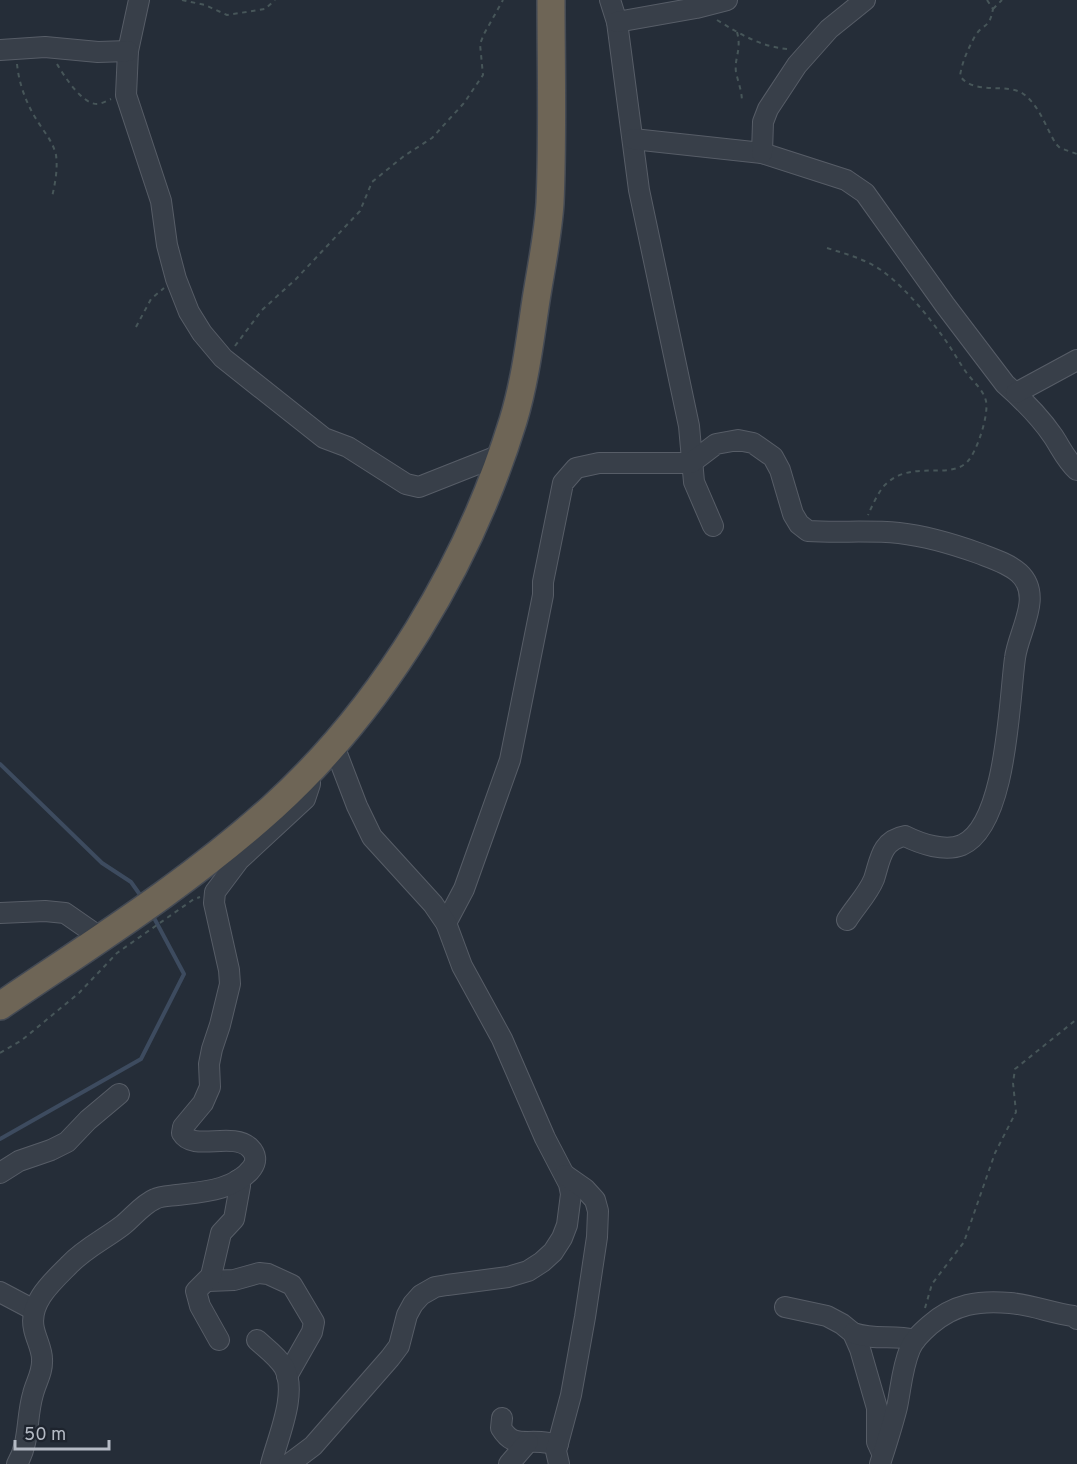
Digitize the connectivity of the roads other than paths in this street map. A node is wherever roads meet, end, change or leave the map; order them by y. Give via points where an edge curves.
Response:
1 (139, 0) edge
2 (551, 0) edge
3 (610, 0) edge
4 (728, 0) edge
5 (865, 0) edge
6 (617, 22) junction
7 (8, 50) edge
8 (128, 51) junction
9 (633, 139) junction
10 (762, 153) junction
11 (1077, 360) edge
12 (1016, 393) junction
13 (500, 455) junction
14 (691, 463) junction
15 (1077, 470) edge
16 (713, 526) dead end
17 (334, 746) junction
18 (310, 771) junction
19 (0, 913) edge
20 (847, 920) dead end
21 (446, 923) junction
22 (101, 938) junction
23 (0, 1006) edge
24 (119, 1094) dead end
25 (0, 1173) edge
26 (565, 1174) junction
27 (238, 1180) junction
28 (208, 1281) junction
29 (0, 1292) edge
30 (785, 1307) dead end
31 (34, 1310) junction
32 (1077, 1319) edge
33 (853, 1333) junction
34 (219, 1340) dead end
35 (257, 1340) dead end
36 (915, 1340) junction
37 (287, 1376) junction
38 (502, 1418) dead end
39 (528, 1442) junction
40 (558, 1444) junction
41 (881, 1460) edge
42 (16, 1464) edge
43 (271, 1464) edge
44 (289, 1464) edge
45 (509, 1464) edge
46 (559, 1464) edge

1 - 8 street
2 - 13 highway via 550,205 528,351 513,420
3 - 6 street
4 - 6 street
5 - 10 street via 797,64 768,109 763,122
6 - 9 street
7 - 8 street
8 - 13 street via 126,95 160,201 176,279 189,312 223,358 324,438 348,447 406,484 419,487
9 - 10 street
9 - 14 street via 642,202 689,426
10 - 12 street via 846,180 865,193 945,305
11 - 12 street
12 - 15 street
13 - 17 highway via 460,557 398,662
14 - 16 street via 694,482
14 - 20 street via 716,444 738,440 753,443 773,457 793,514 808,531 901,534 960,547 1019,573 1029,586 1026,623 1015,656 1003,760 982,828 954,847 926,844 905,836 891,842
14 - 21 street via 599,463 576,468 563,483 510,760 464,889
17 - 18 highway
17 - 21 street via 372,837 433,903
18 - 22 highway via 216,856
18 - 27 street via 305,799 238,860 215,892 230,984 212,1048 210,1087 182,1133 192,1140 236,1140 250,1148 256,1160
19 - 22 street via 65,913
21 - 26 street via 462,966 492,1017 544,1138
22 - 23 highway
24 - 25 street via 67,1142
26 - 40 street via 595,1200 598,1211 585,1317
26 - 44 street via 572,1194 571,1208 553,1252 528,1271 508,1278 435,1287 421,1295 407,1315 399,1346 390,1358 313,1446
27 - 28 street via 234,1219 221,1233
27 - 31 street via 209,1190 155,1198 85,1250 43,1293
28 - 34 street via 196,1291 196,1296
28 - 37 street via 234,1280 259,1273 292,1285 314,1322
29 - 31 street
30 - 33 street via 826,1316
31 - 42 street via 32,1320 43,1359 25,1446
32 - 36 street via 1012,1303 972,1303 936,1319
33 - 36 street via 872,1339
33 - 41 street via 877,1408
35 - 37 street via 275,1355
36 - 41 street via 905,1363
37 - 43 street via 288,1402
38 - 39 street via 501,1428 506,1436
39 - 40 street
39 - 45 street
40 - 46 street

